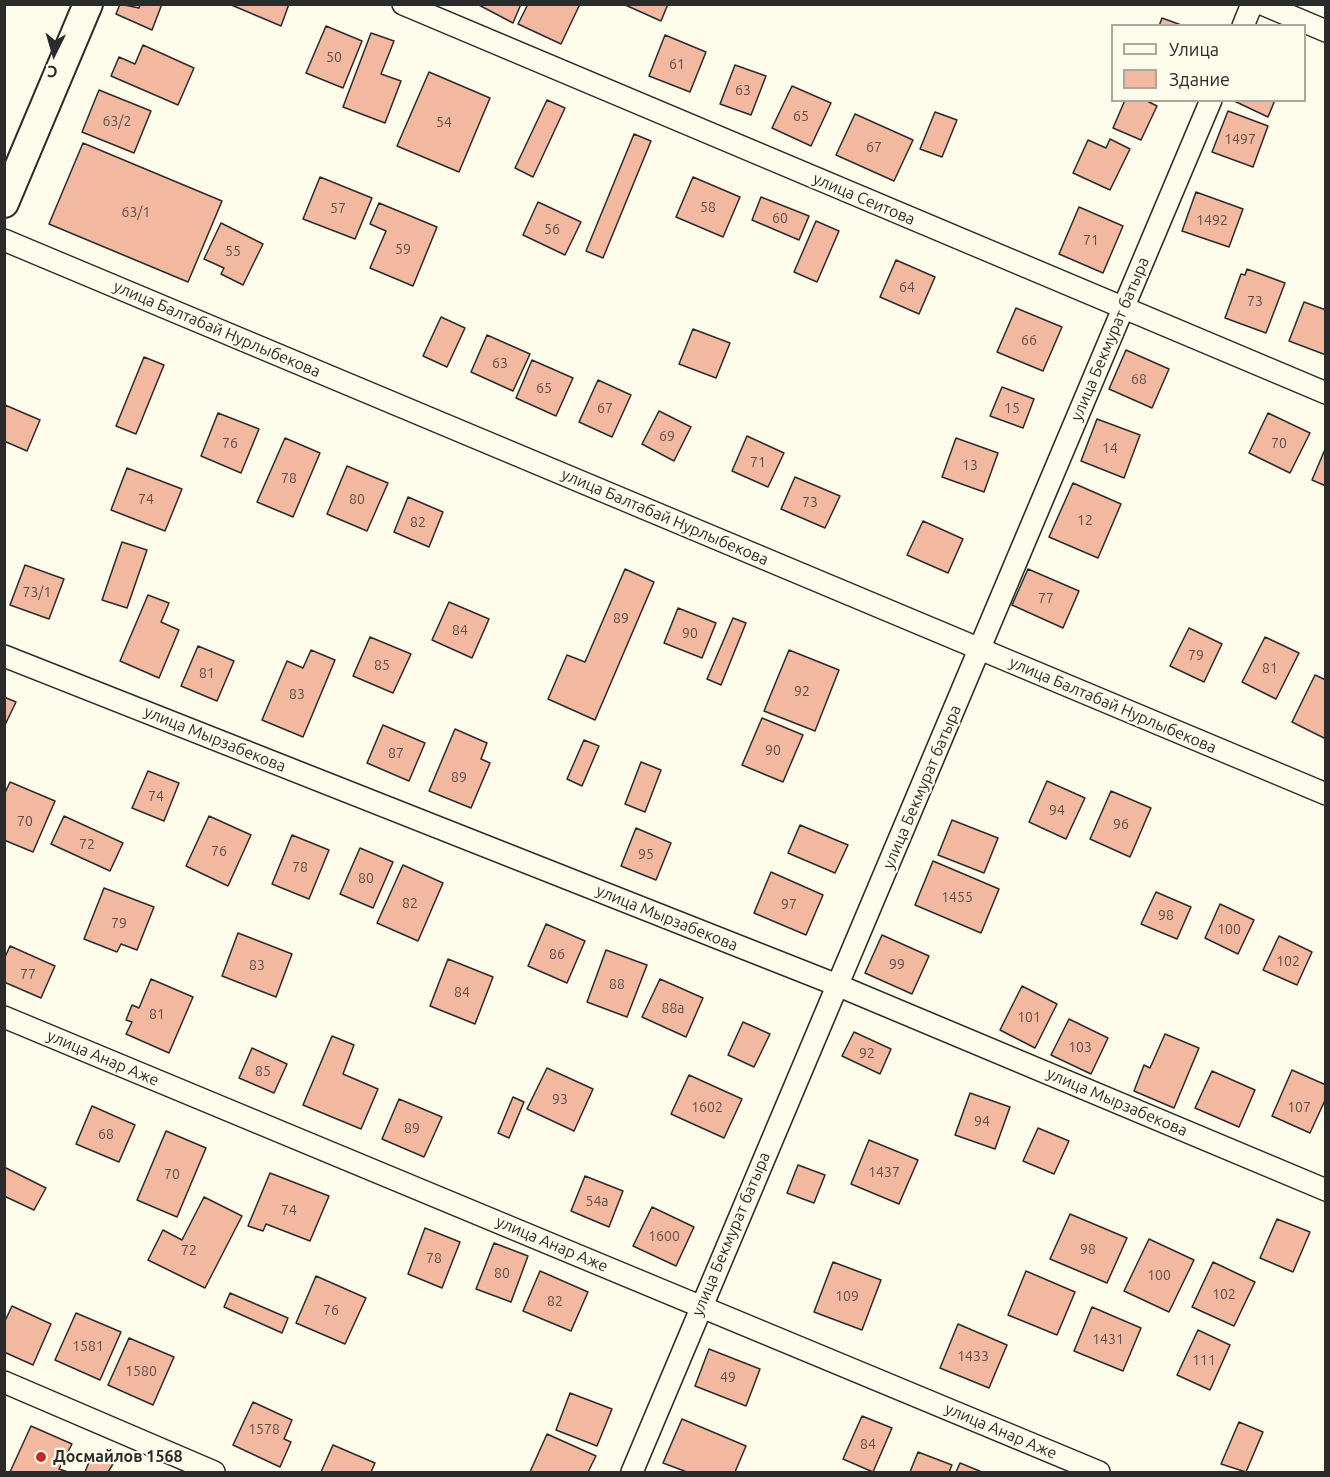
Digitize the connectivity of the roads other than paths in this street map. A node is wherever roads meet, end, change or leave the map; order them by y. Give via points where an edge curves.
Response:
1 (88, 4) edge
2 (403, 4) edge
3 (1252, 4) edge
4 (1262, 4) edge
5 (1244, 24) edge
6 (1326, 31) edge
7 (1210, 102) edge
8 (4, 203) edge
9 (4, 240) edge
10 (1122, 308) junction
11 (1326, 393) edge
12 (982, 649) junction
13 (4, 656) edge
14 (1326, 794) edge
15 (837, 985) junction
16 (4, 1017) edge
17 (1326, 1190) edge
18 (700, 1306) junction
19 (4, 1382) edge
20 (214, 1473) edge
21 (632, 1473) edge
22 (1099, 1473) edge

1 - 8 street
2 - 10 street, улица Сеитова
3 - 5 street
4 - 6 street
7 - 10 street, улица Бекмурат батыра
9 - 12 street, улица Балтабай Нурлыбекова
10 - 11 street, улица Сеитова
10 - 12 street, улица Бекмурат батыра
12 - 14 street, улица Балтабай Нурлыбекова
12 - 15 street, улица Бекмурат батыра
13 - 15 street, улица Мырзабекова
15 - 17 street, улица Мырзабекова
15 - 18 street, улица Бекмурат батыра
16 - 18 street, улица Анар Аже
18 - 21 street, улица Бекмурат батыра
18 - 22 street, улица Анар Аже
19 - 20 street

